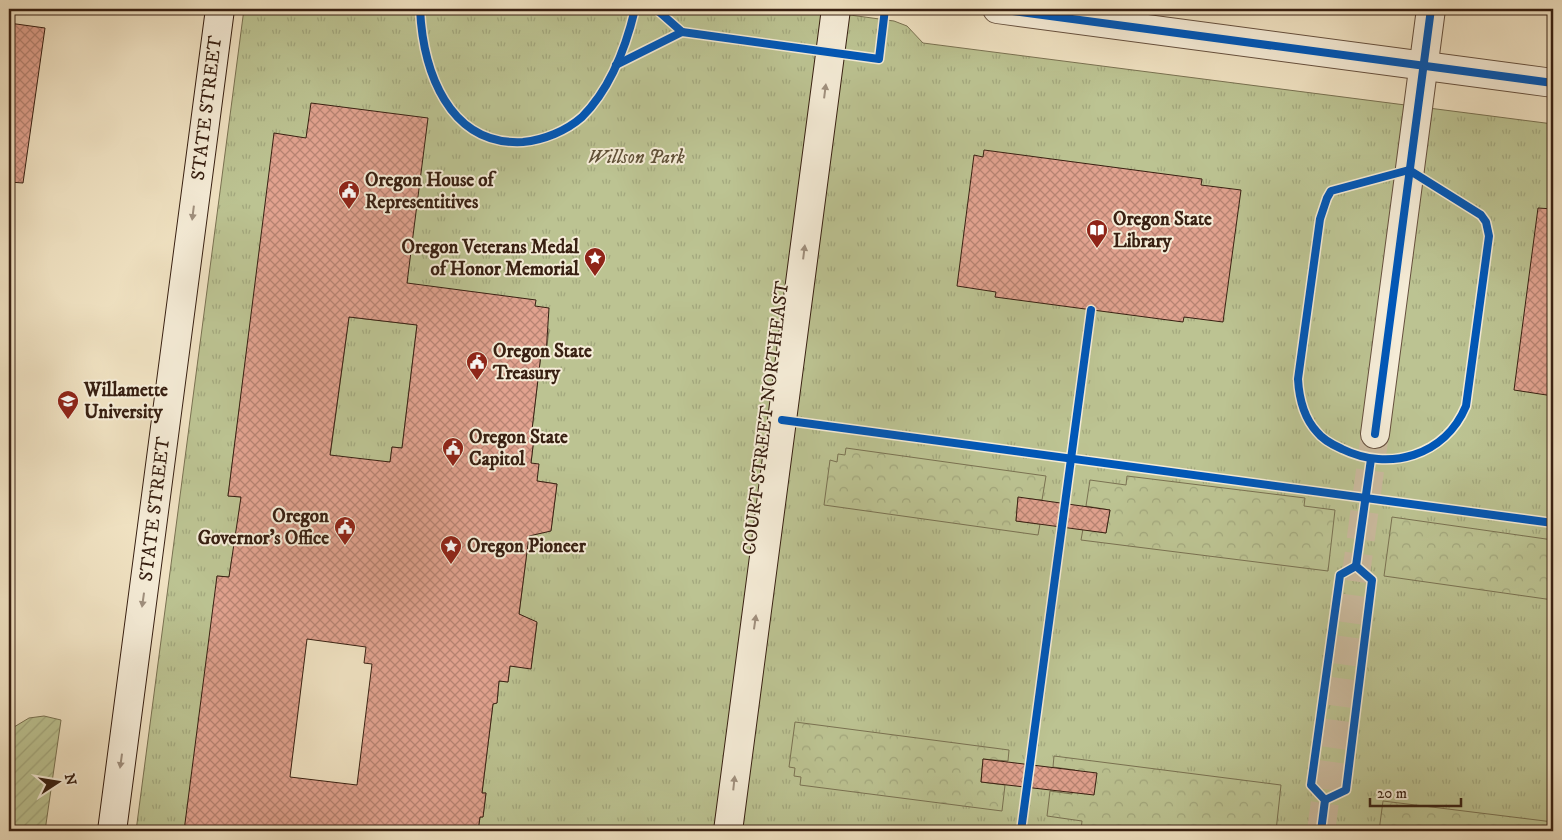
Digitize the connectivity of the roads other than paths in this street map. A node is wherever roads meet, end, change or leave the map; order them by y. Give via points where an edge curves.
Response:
1 (220, 9) edge
2 (836, 9) edge
3 (997, 9) edge
4 (1431, 9) edge
5 (1423, 66) junction
6 (1553, 83) edge
7 (1375, 434) tunnel mouth
8 (112, 831) edge
9 (728, 831) edge

1 -> 8 main road, STATE STREET
9 -> 2 main road, COURT STREET NORTHEAST
3 - 5 main road
4 - 5 main road
5 - 6 main road
5 - 7 main road

